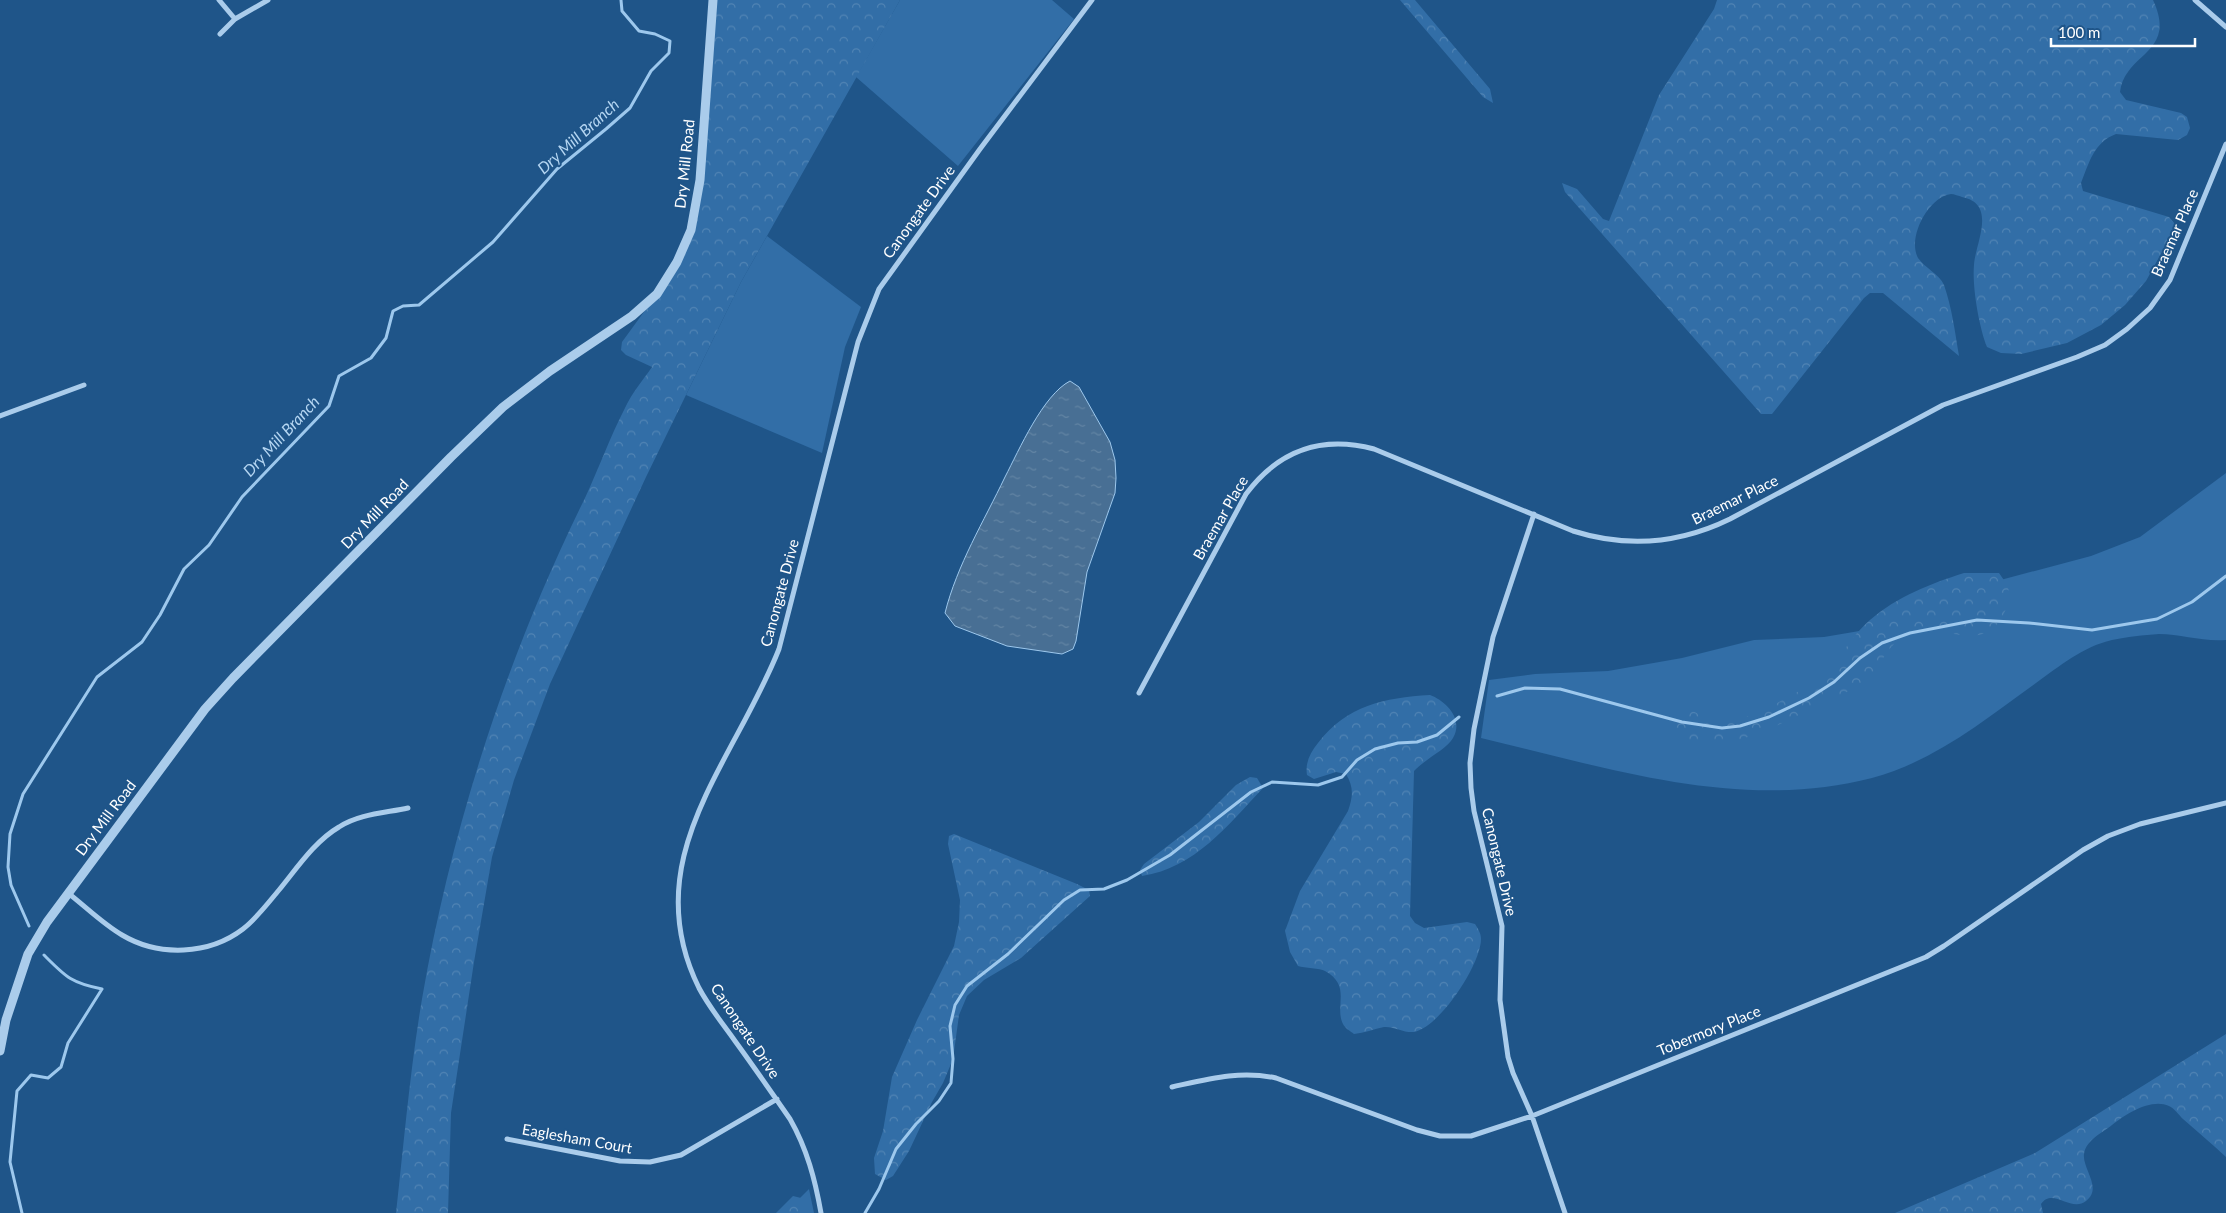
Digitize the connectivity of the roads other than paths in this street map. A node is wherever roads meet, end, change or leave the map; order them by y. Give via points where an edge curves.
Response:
1 (219, 0) edge
2 (268, 0) edge
3 (714, 0) edge
4 (1092, 0) edge
5 (2195, 0) edge
6 (235, 19) junction
7 (2226, 27) edge
8 (220, 34) dead end
9 (2226, 144) edge
10 (84, 385) dead end
11 (0, 416) edge
12 (1534, 514) junction
13 (1139, 693) dead end
14 (2226, 802) edge
15 (408, 808) dead end
16 (68, 892) junction
17 (3, 1017) edge
18 (0, 1050) edge
19 (1172, 1087) dead end
20 (777, 1099) junction
21 (1532, 1116) junction
22 (507, 1139) dead end
23 (822, 1213) edge
24 (1565, 1213) edge

1 - 6 street
2 - 6 street
3 - 16 street, Dry Mill Road via 700,180 691,230 677,262 657,294 632,316 503,407 232,678 205,709
4 - 20 street, Canongate Drive via 879,290 858,342 779,649 687,840 680,866 678,894 679,922 689,963 707,1001
5 - 7 street
6 - 8 street
9 - 12 street, Braemar Place via 2170,280 2150,308 2105,345 1943,405 1730,519 1691,535 1648,542 1615,541 1573,531
10 - 11 street
12 - 13 street, Braemar Place via 1374,449 1344,443 1296,452 1267,470 1246,494
12 - 21 street, Canongate Drive via 1493,637 1470,763 1474,812 1502,926 1500,1000 1504,1040 1513,1074
14 - 21 street, Tobermory Place via 2140,824 2108,836 1926,957
15 - 16 street via 354,819 338,827 313,850 256,918 229,938 205,947 166,950 136,942 120,934
16 - 17 street, Dry Mill Road via 28,954
17 - 18 street, Dry Mill Road
19 - 21 street, Tobermory Place via 1229,1075 1261,1074 1440,1136 1471,1136
20 - 22 street, Eaglesham Court via 696,1147 674,1157 650,1162 620,1161
20 - 23 street, Canongate Drive via 808,1156
21 - 24 street, Canongate Drive

